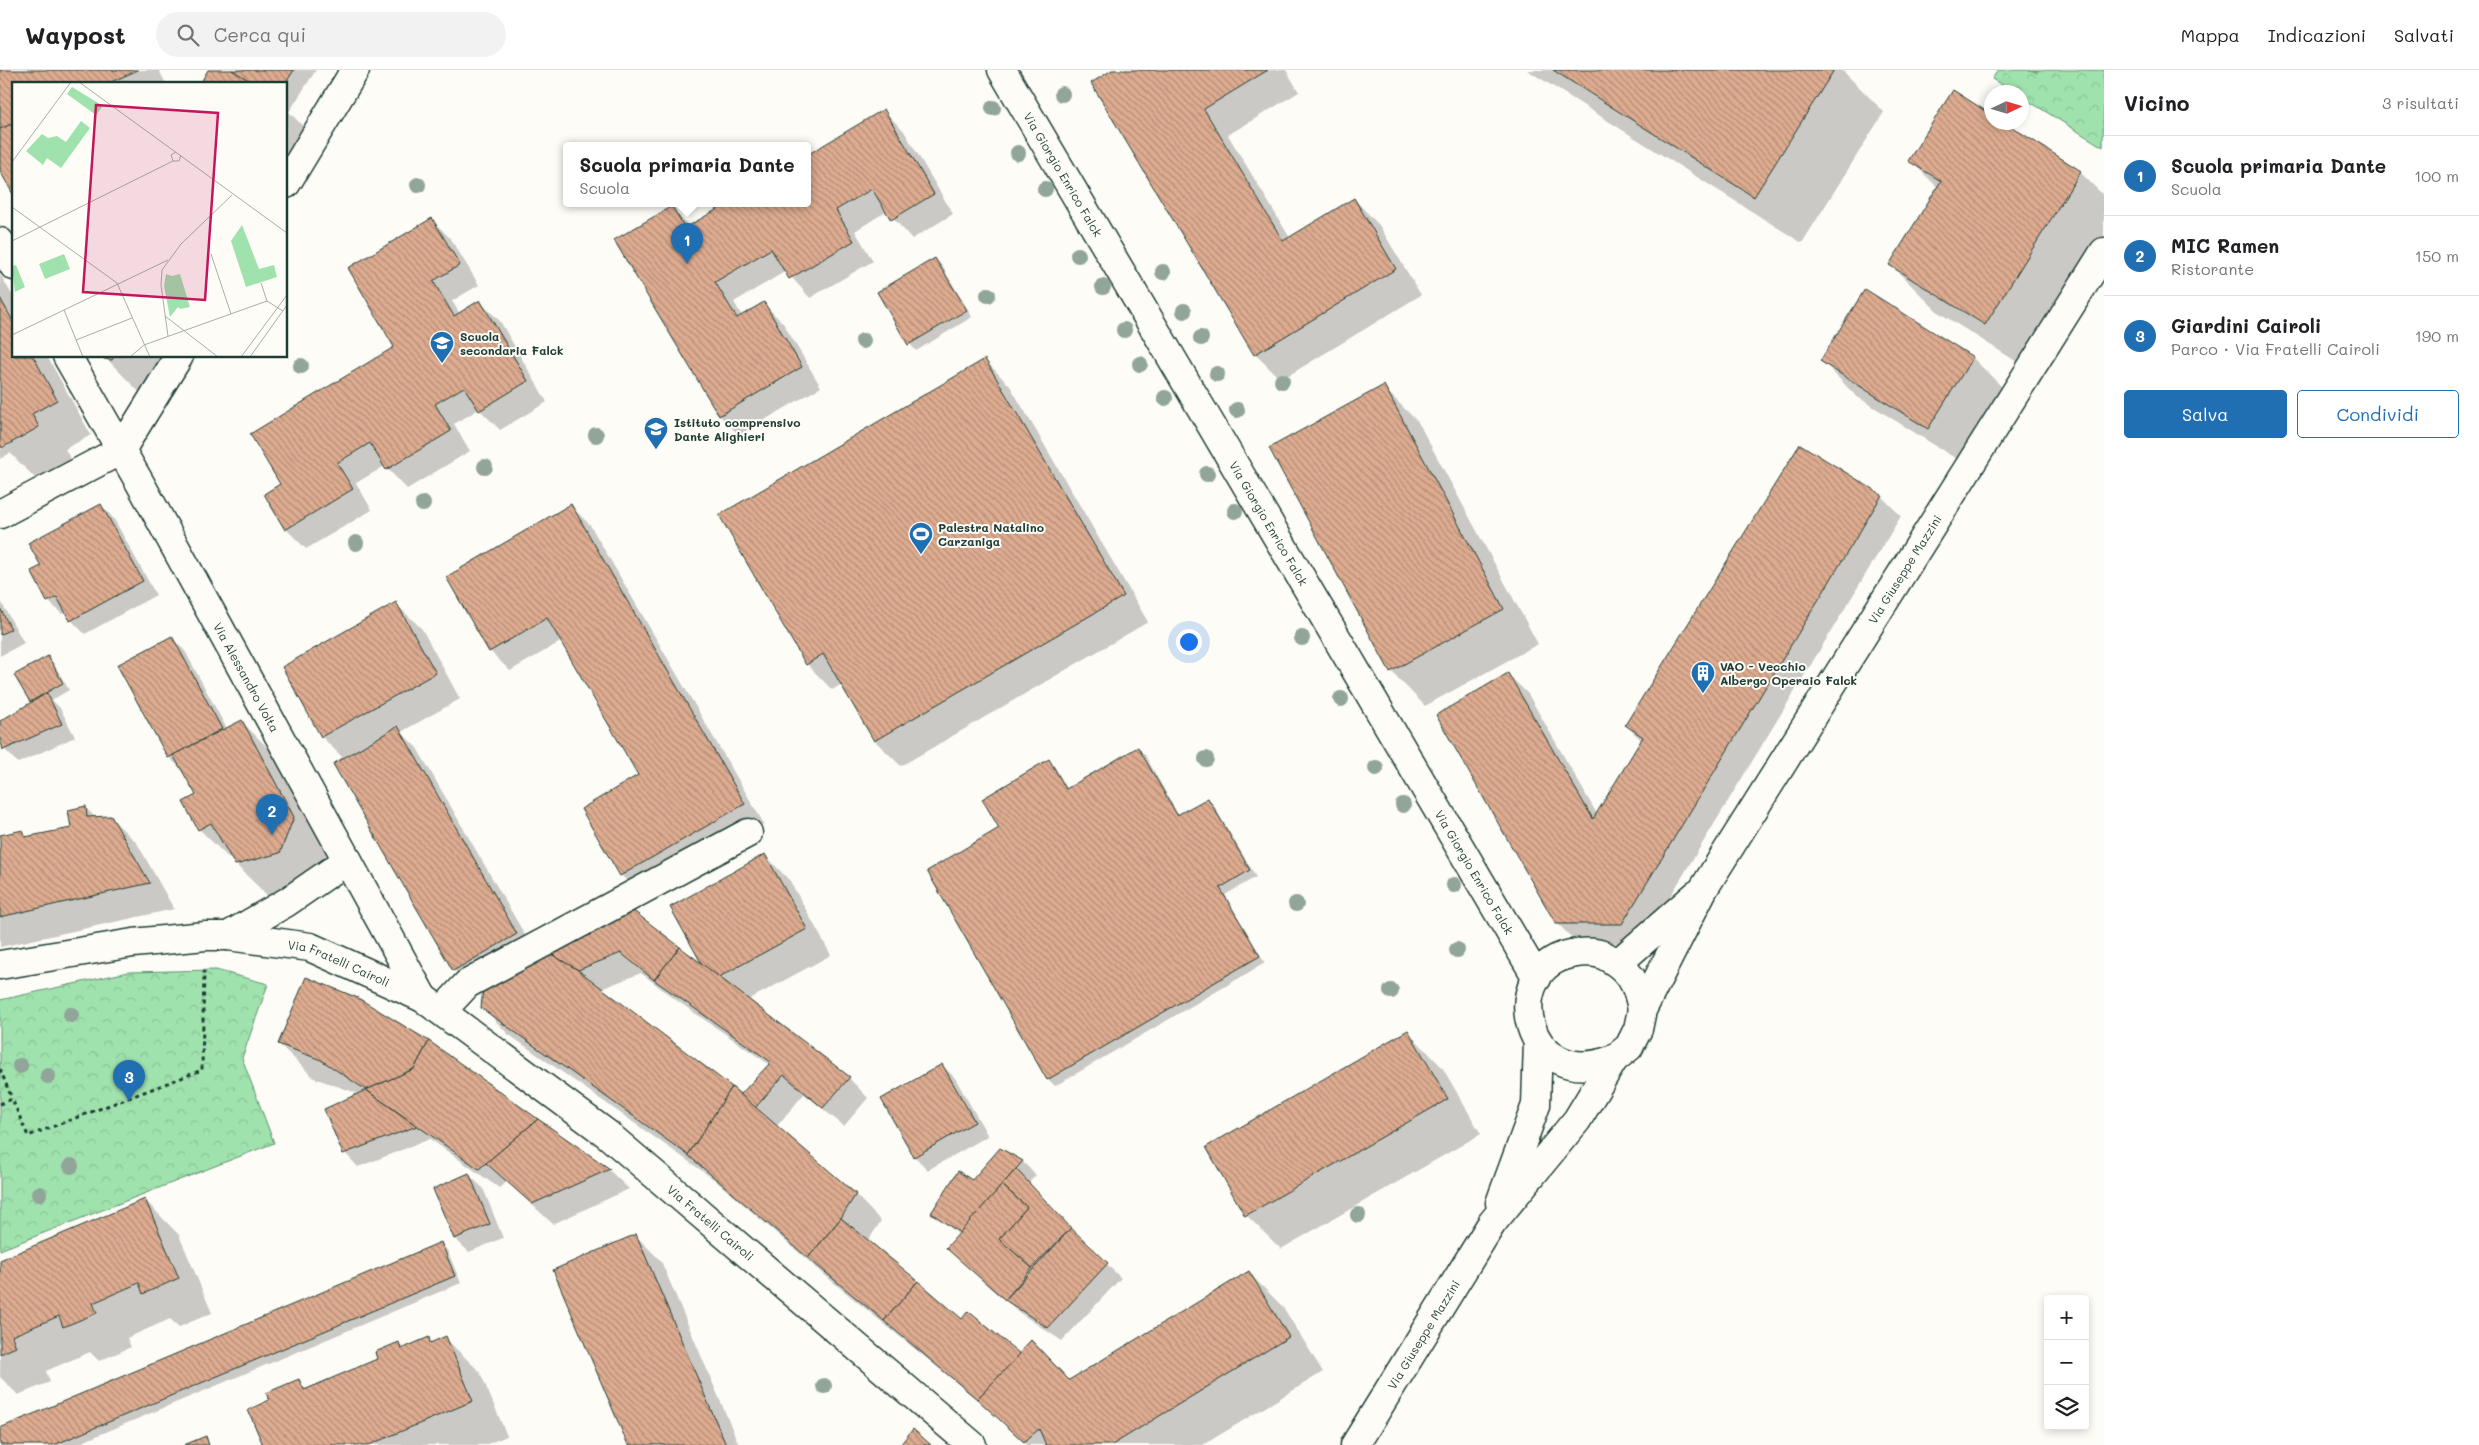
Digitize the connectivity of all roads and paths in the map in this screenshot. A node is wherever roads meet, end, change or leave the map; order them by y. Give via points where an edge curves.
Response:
1 (355, 70) edge
2 (1002, 70) edge
3 (288, 181) edge
4 (0, 242) edge
5 (2104, 252) edge
6 (12, 263) edge
7 (68, 358) edge
8 (178, 358) edge
9 (121, 450) junction
10 (0, 514) edge
11 (748, 833) dead end
12 (348, 860) junction
13 (1704, 888) junction
14 (216, 936) junction
15 (1618, 963) junction
16 (0, 966) edge
17 (1537, 978) junction
18 (433, 1005) junction
19 (1642, 1010) junction
20 (1538, 1042) junction
21 (1614, 1059) junction
22 (0, 1069) edge
23 (12, 1099) junction
24 (0, 1104) edge
25 (1492, 1223) junction
26 (972, 1445) edge
27 (1355, 1445) edge

1 - 3 street
2 - 17 street, Via Giorgio Enrico Falck
4 - 6 street
5 - 13 street, Via Giuseppe Mazzini
7 - 9 street, Via Alessandro Volta
8 - 9 street
9 - 10 street
9 - 12 street, Via Alessandro Volta
11 - 18 street via 466,984
12 - 14 street, Via Fratelli Cairoli via 287,902
12 - 18 street, Via Alessandro Volta
13 - 15 street, Via Giuseppe Mazzini
13 - 19 street, Via Giuseppe Mazzini
14 - 16 street, Via Fratelli Cairoli via 133,943
14 - 18 street, Via Fratelli Cairoli via 310,947
14 - 23 path via 202,1070 28,1136
15 - 17 street, Via Giuseppe Mazzini via 1602,954 1584,952 1549,964
15 - 19 street, Via Giuseppe Mazzini via 1631,975 1639,992
17 - 20 street, Via Giuseppe Mazzini via 1530,993 1528,1010 1530,1027
18 - 26 street, Via Fratelli Cairoli via 607,1134
19 - 21 street, Via Giuseppe Mazzini via 1638,1029 1629,1046
20 - 21 street, Via Giuseppe Mazzini via 1549,1054 1572,1065 1598,1066
20 - 25 street, Via Giuseppe Mazzini via 1536,1105
21 - 25 street, Via Giuseppe Mazzini via 1577,1120
22 - 23 path
23 - 24 path
25 - 27 street, Via Giuseppe Mazzini

